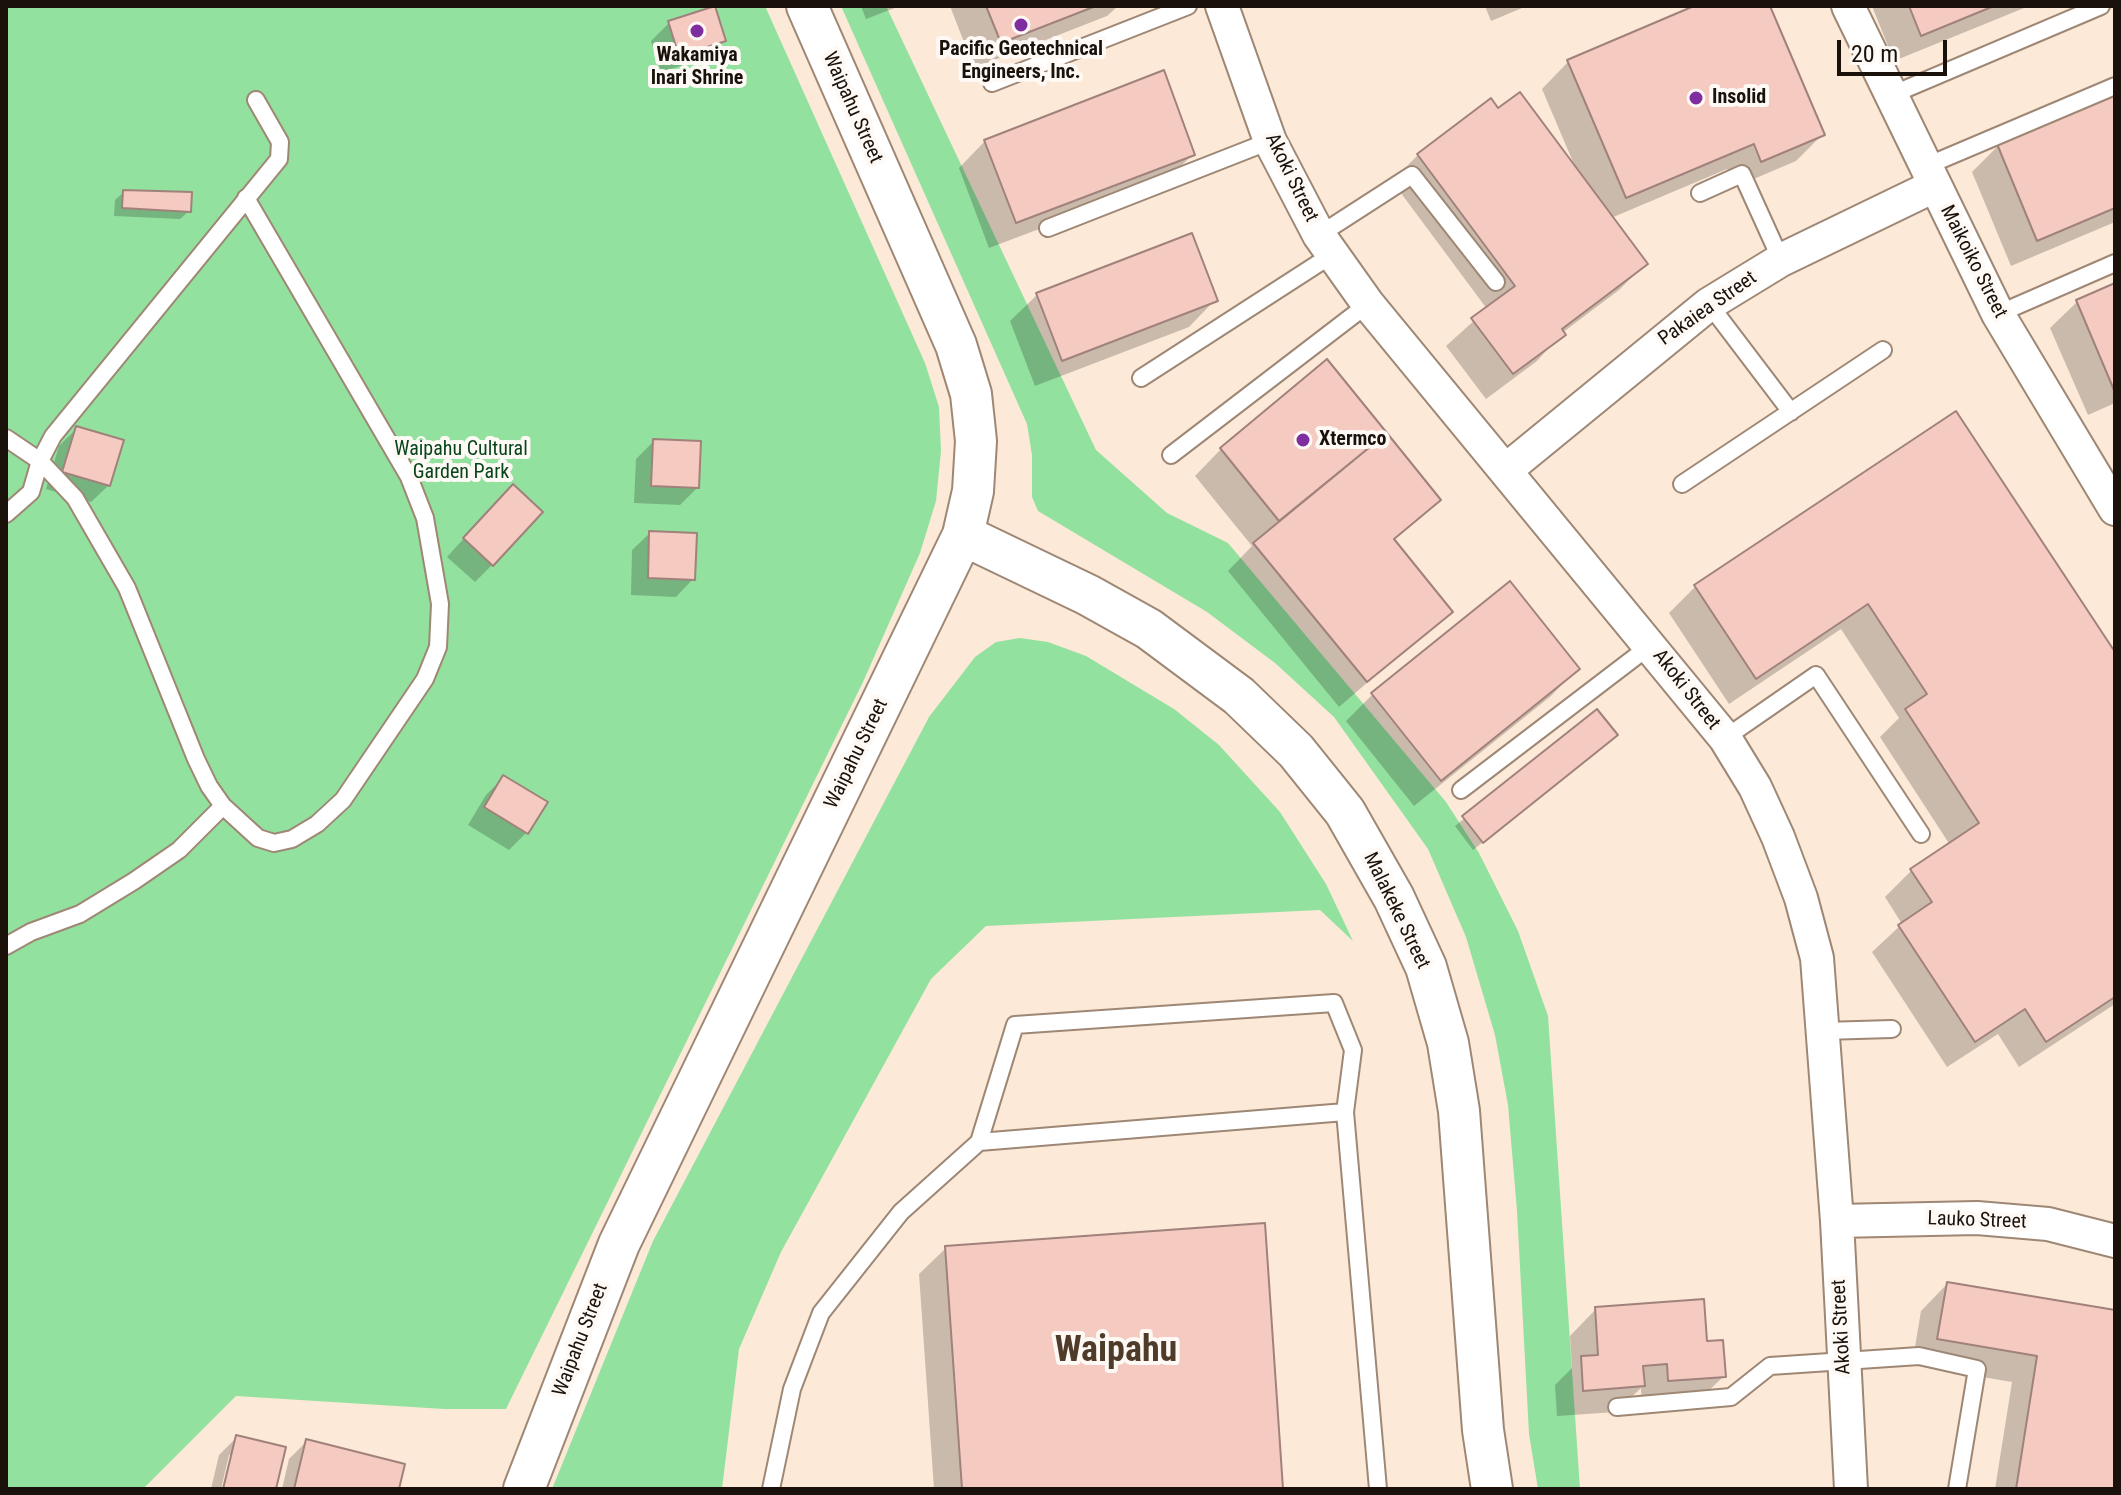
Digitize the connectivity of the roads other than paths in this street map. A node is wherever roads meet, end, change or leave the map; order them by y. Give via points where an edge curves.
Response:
1 (807, 6) edge
2 (1188, 6) edge
3 (1222, 6) edge
4 (1848, 6) edge
5 (2101, 6) edge
6 (992, 83) dead end
7 (2115, 86) edge
8 (1889, 96) junction
9 (256, 100) dead end
10 (1270, 141) junction
11 (1929, 177) junction
12 (1700, 193) dead end
13 (246, 198) junction
14 (1048, 228) dead end
15 (1326, 244) junction
16 (1781, 260) junction
17 (2115, 263) edge
18 (1496, 282) dead end
19 (1368, 304) junction
20 (1709, 304) junction
21 (1998, 314) junction
22 (1883, 350) dead end
23 (1141, 378) dead end
24 (1791, 412) junction
25 (6, 438) edge
26 (1171, 455) dead end
27 (40, 461) junction
28 (1506, 470) junction
29 (1682, 484) dead end
30 (2115, 509) edge
31 (6, 514) edge
32 (963, 535) junction
33 (1651, 645) junction
34 (1725, 738) junction
35 (1461, 790) dead end
36 (223, 806) junction
37 (1921, 834) dead end
38 (6, 946) edge
39 (1892, 1029) dead end
40 (1823, 1031) junction
41 (1345, 1112) junction
42 (979, 1142) junction
43 (1837, 1221) junction
44 (2115, 1241) edge
45 (1844, 1361) junction
46 (1617, 1407) dead end
47 (524, 1489) edge
48 (771, 1489) edge
49 (1378, 1489) edge
50 (1492, 1489) edge
51 (1851, 1489) edge
52 (1957, 1489) edge

1 - 32 street, Waipahu Street via 956,345 967,382 976,441
2 - 6 lane
3 - 10 street, Akoki Street
4 - 8 street, Maikoiko Street
5 - 8 lane
7 - 11 lane
8 - 11 street, Maikoiko Street
9 - 13 lane via 280,142 279,159
10 - 14 lane
10 - 15 street, Akoki Street
11 - 16 street, Pakaiea Street
11 - 21 street, Maikoiko Street
12 - 16 lane via 1742,174
13 - 27 lane via 63,425
13 - 36 lane via 409,477 425,518 440,604 438,647 425,679 343,800 317,824 274,843 258,838
15 - 18 lane via 1412,175
15 - 19 street, Akoki Street
15 - 23 lane
16 - 20 street, Pakaiea Street
17 - 21 lane
19 - 26 lane
19 - 28 street, Akoki Street
20 - 24 lane
20 - 28 street, Pakaiea Street
21 - 30 street, Maikoiko Street
22 - 24 lane
24 - 29 lane
25 - 27 lane
27 - 31 lane via 31,492
27 - 36 lane via 75,498 127,588 196,759
28 - 33 street, Akoki Street
32 - 47 street, Waipahu Street via 619,1244
32 - 50 street, Malakeke Street via 1149,629 1239,696 1296,751 1345,812 1394,898 1426,967 1448,1043
33 - 34 street, Akoki Street
33 - 35 lane
34 - 37 lane via 1816,675
34 - 40 street, Akoki Street via 1755,787 1801,898 1817,958
36 - 38 lane via 179,850 134,881 80,914
39 - 40 lane
40 - 43 street, Akoki Street
41 - 42 lane
41 - 42 lane via 1353,1050 1334,1003 1015,1025
41 - 49 lane
42 - 48 lane via 901,1212 821,1313 792,1389
43 - 44 street, Lauko Street via 1977,1218 2048,1224
43 - 45 street, Akoki Street
45 - 46 lane via 1770,1366 1731,1397
45 - 51 street, Akoki Street
45 - 52 lane via 1919,1356 1977,1369

